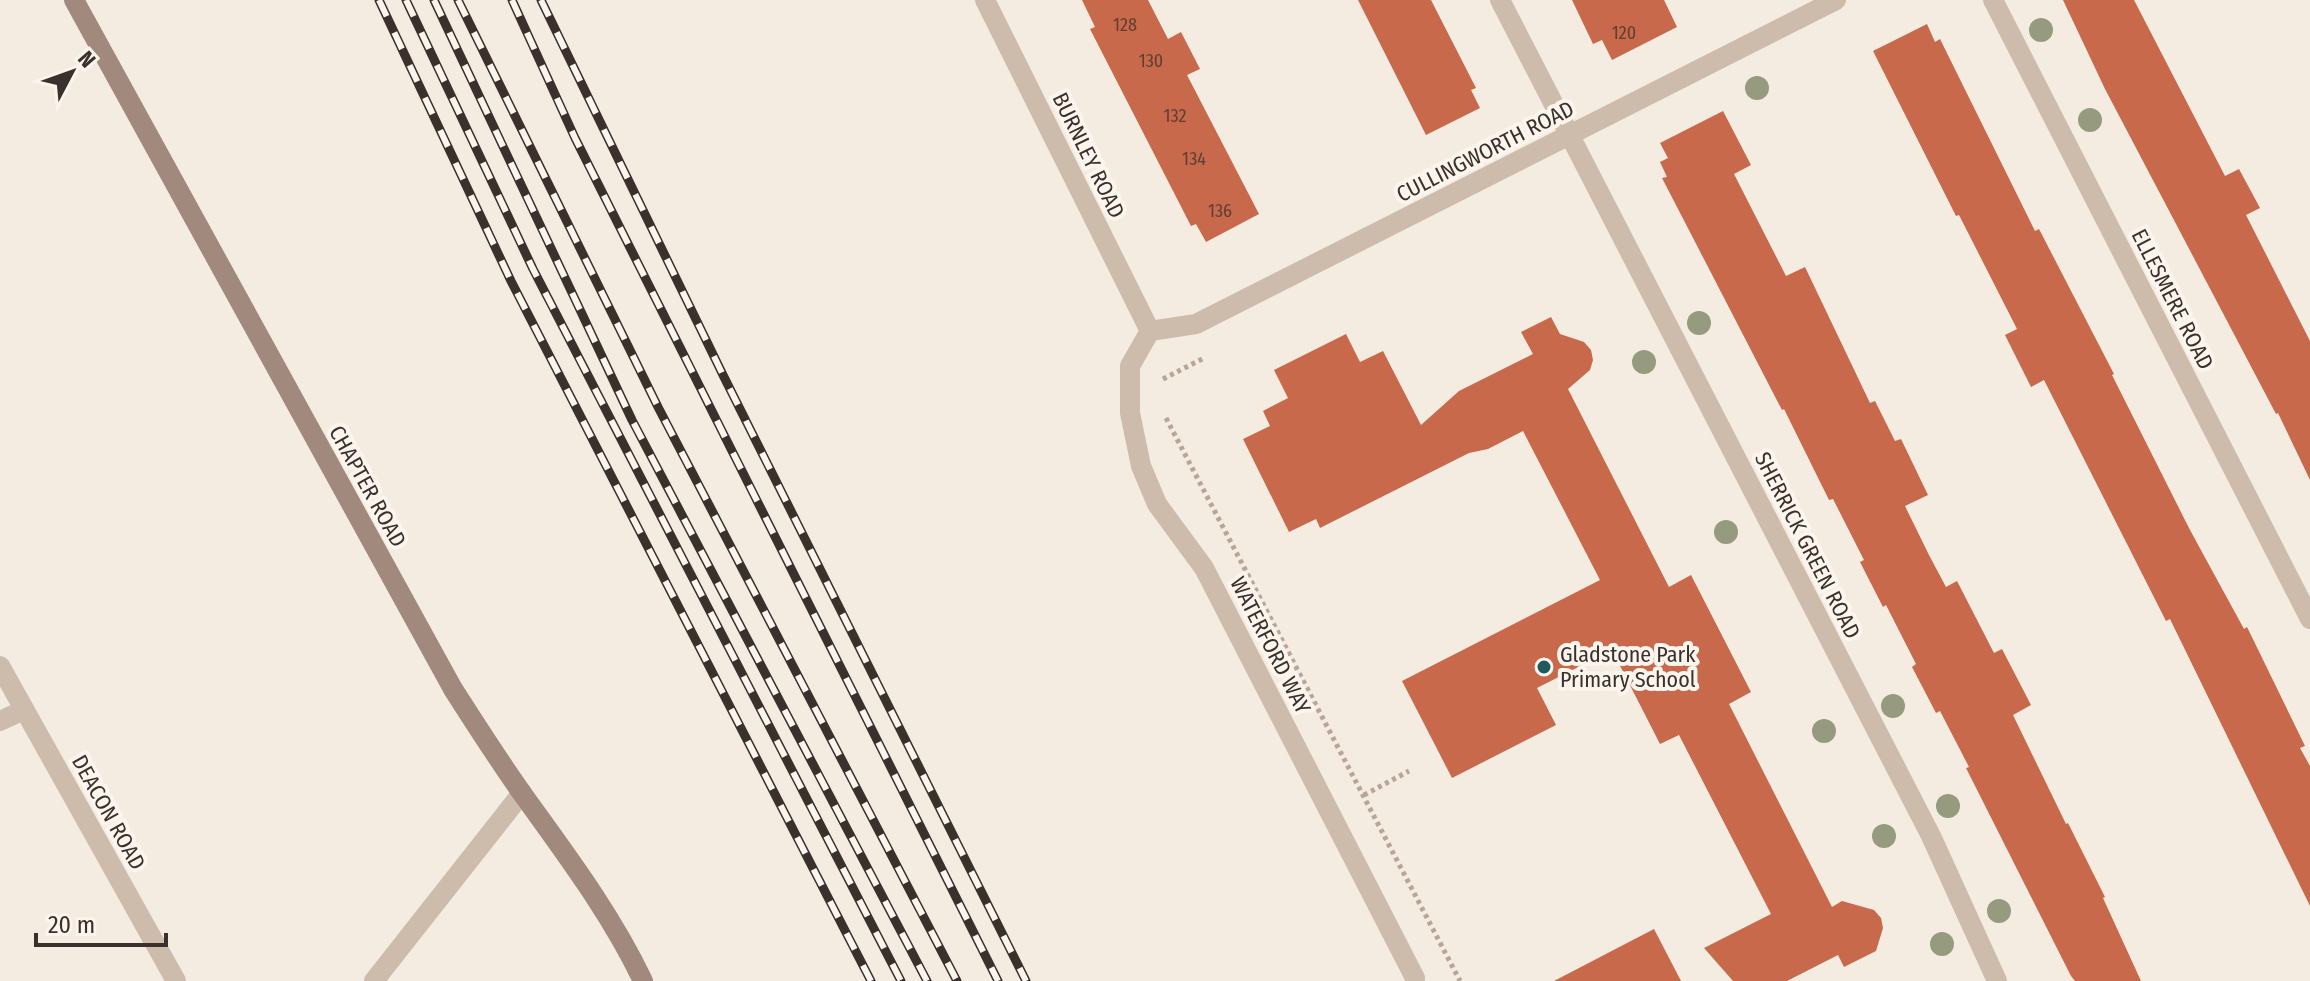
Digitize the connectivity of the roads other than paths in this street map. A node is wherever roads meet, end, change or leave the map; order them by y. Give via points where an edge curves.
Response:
1 (74, 0) edge
2 (985, 0) edge
3 (1500, 0) edge
4 (1836, 0) edge
5 (1993, 0) edge
6 (1569, 136) junction
7 (1150, 331) junction
8 (2310, 619) edge
9 (0, 666) edge
10 (24, 710) junction
11 (0, 721) edge
12 (522, 793) junction
13 (1415, 978) dead end
14 (176, 981) edge
15 (374, 981) edge
16 (643, 981) edge
17 (1997, 981) edge

1 - 12 street, CHAPTER ROAD via 453,689
2 - 7 street, BURNLEY ROAD
3 - 6 street, SHERRICK GREEN ROAD
4 - 6 street, CULLINGWORTH ROAD
5 - 8 street, ELLESMERE ROAD
6 - 7 street, CULLINGWORTH ROAD via 1196,324
6 - 17 street, SHERRICK GREEN ROAD via 1931,836
7 - 13 street, WATERFORD WAY via 1130,366 1128,393 1146,479 1157,504 1204,568
9 - 10 street, DEACON ROAD
10 - 11 street
10 - 14 street, DEACON ROAD
12 - 15 street
12 - 16 street, CHAPTER ROAD via 588,884

